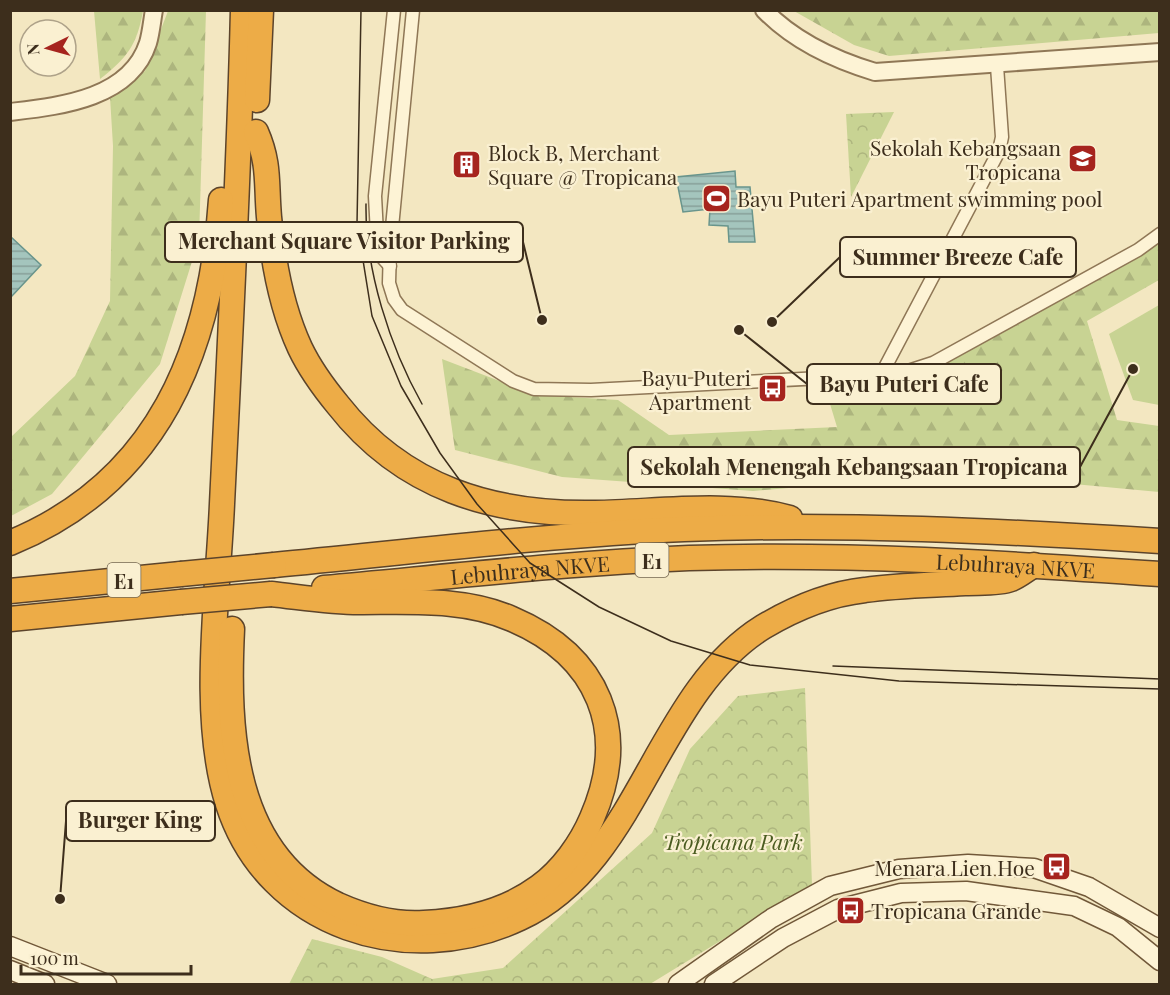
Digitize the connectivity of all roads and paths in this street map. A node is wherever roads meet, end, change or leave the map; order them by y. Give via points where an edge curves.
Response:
1 (154, 10) edge
2 (243, 10) edge
3 (261, 10) edge
4 (394, 10) edge
5 (413, 10) edge
6 (764, 10) edge
7 (1160, 52) edge
8 (997, 66) junction
9 (10, 112) edge
10 (248, 140) junction
11 (1160, 234) edge
12 (390, 266) junction
13 (880, 377) junction
14 (808, 527) junction
15 (1160, 541) edge
16 (10, 543) edge
17 (1034, 565) junction
18 (1160, 574) edge
19 (10, 591) edge
20 (271, 594) junction
21 (10, 619) edge
22 (1160, 928) edge
23 (10, 946) edge
24 (1160, 961) edge
25 (10, 970) edge
26 (60, 976) edge
27 (45, 984) edge
28 (106, 984) edge
29 (678, 984) edge
30 (714, 984) edge

1 - 9 street via 148,44 126,78 92,97
2 - 10 highway
3 - 10 highway
4 - 12 street via 375,196 378,253
5 - 12 street
6 - 8 street via 776,23 812,46 844,63 875,72
7 - 8 street
8 - 13 street via 1002,137 999,151
10 - 14 highway via 266,158 272,248 282,300 301,351 348,419 385,453 429,482 494,506 569,513 757,511
10 - 16 highway via 226,171 204,320 173,396 137,450 109,479 62,517
10 - 17 highway via 215,654 217,762 229,808 247,847 272,881 302,906 367,934 411,941 467,938 520,919 564,890 601,847 702,685 758,630 831,596 862,590 1008,581
10 - 20 highway via 231,649 236,757 241,785 256,821 286,867 321,896 364,915 408,924 446,923 491,912 540,886 571,855 600,801 610,757 600,700 592,683 568,654 524,624 484,609 411,600 357,602
11 - 13 street via 1138,250 933,363
12 - 13 street via 389,283 402,310 513,381 534,388 591,390
14 - 15 highway, Lebuhraya NKVE / E1
14 - 19 highway, Lebuhraya NKVE / E1, bridge via 624,532
17 - 18 highway, Lebuhraya NKVE / E1
17 - 20 highway, Lebuhraya NKVE / E1 via 807,557 692,558 504,571
20 - 21 highway, Lebuhraya NKVE / E1, bridge
22 - 29 main road via 1089,887 1034,868 968,864 899,869 830,886 772,918
23 - 26 main road
24 - 30 main road via 1118,927 1074,906 966,891 901,893 838,909 783,938
25 - 27 main road
26 - 28 main road

